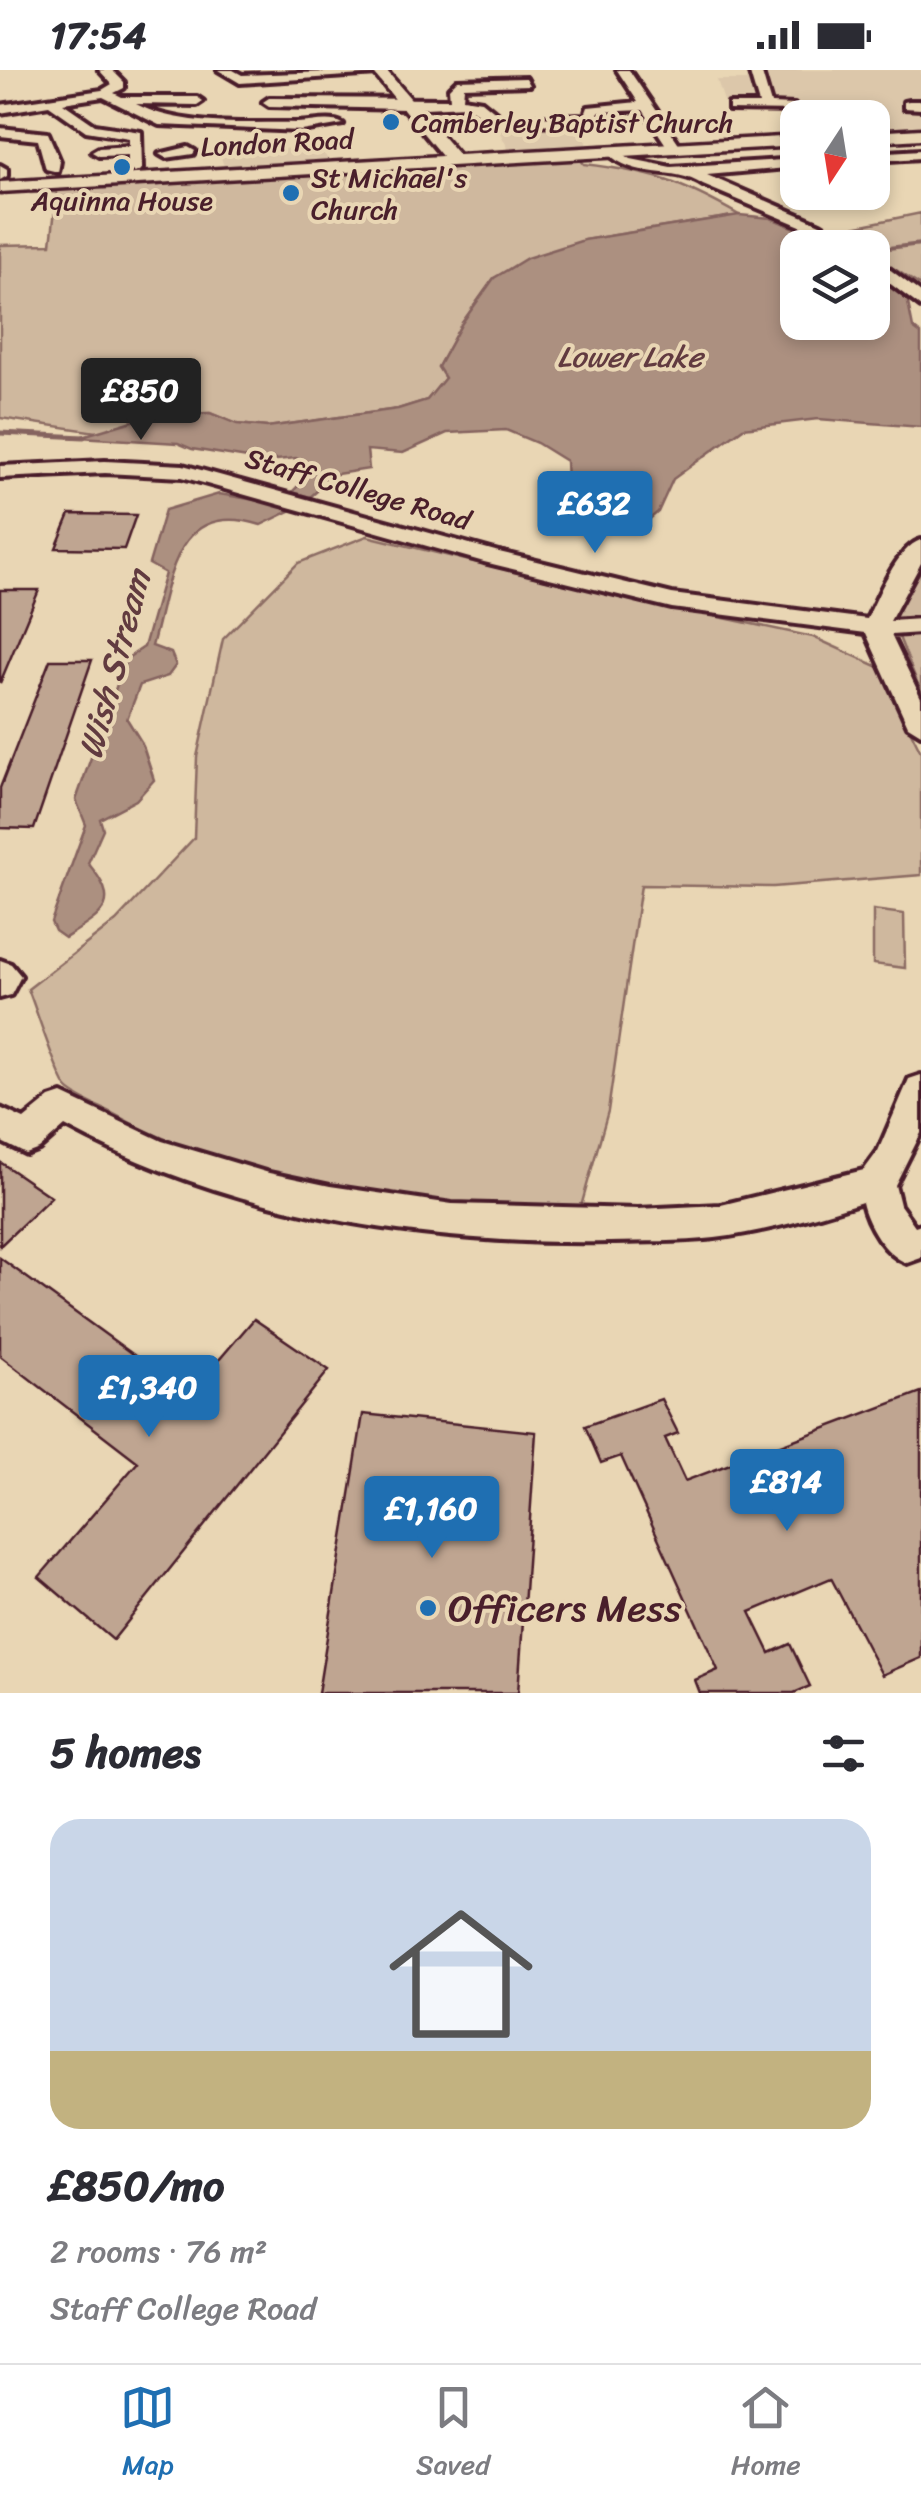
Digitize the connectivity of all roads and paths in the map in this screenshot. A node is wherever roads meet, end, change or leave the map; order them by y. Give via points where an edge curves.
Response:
1 (105, 70) edge
2 (224, 70) edge
3 (623, 70) edge
4 (755, 70) edge
5 (304, 72) edge
6 (381, 74) edge
7 (526, 82) dead end
8 (331, 86) dead end
9 (618, 88) dead end
10 (106, 93) junction
11 (639, 98) junction
12 (122, 100) junction
13 (196, 101) dead end
14 (583, 101) dead end
15 (53, 102) junction
16 (269, 102) dead end
17 (457, 102) junction
18 (734, 107) dead end
19 (766, 107) junction
20 (780, 108) edge
21 (0, 109) edge
22 (411, 111) junction
23 (337, 122) junction
24 (175, 123) junction
25 (0, 132) edge
26 (921, 134) edge
27 (890, 136) edge
28 (344, 140) dead end
29 (780, 142) edge
30 (675, 148) junction
31 (136, 150) junction
32 (99, 152) dead end
33 (177, 152) dead end
34 (614, 152) junction
35 (921, 154) edge
36 (890, 156) edge
37 (454, 160) junction
38 (780, 165) edge
39 (58, 166) dead end
40 (135, 169) dead end
41 (695, 172) junction
42 (0, 178) edge
43 (821, 230) edge
44 (890, 276) edge
45 (921, 302) edge
46 (0, 472) edge
47 (921, 547) edge
48 (921, 626) edge
49 (875, 627) junction
50 (921, 726) edge
51 (0, 972) edge
52 (0, 986) edge
53 (921, 1089) edge
54 (0, 1122) edge
55 (876, 1182) junction
56 (914, 1243) edge

1 - 10 street via 120,84
2 - 5 street via 240,78
3 - 11 street
4 - 19 street
5 - 6 street
6 - 8 street
6 - 22 main road
7 - 17 street via 461,83
9 - 11 street
10 - 12 street
10 - 15 street
11 - 14 street
11 - 17 street via 598,108 590,120 578,122 506,122 490,118 477,104
11 - 30 street
12 - 13 street
12 - 24 street via 152,120
15 - 21 street
15 - 31 street via 90,128 136,135
16 - 22 street
17 - 22 street
18 - 19 street
19 - 20 street
22 - 23 street via 338,116
22 - 37 main road
23 - 24 street via 270,128
23 - 28 street
24 - 33 street
25 - 39 street via 42,136
26 - 27 main road
29 - 30 main road, London Road
30 - 34 main road, London Road
31 - 32 street
31 - 40 street
34 - 37 main road, London Road
34 - 41 street via 626,163
35 - 36 street
37 - 42 main road, London Road
38 - 41 street
41 - 43 street
44 - 45 street
46 - 49 street, Staff College Road via 183,471 672,601
47 - 49 street
48 - 49 street, Staff College Road
49 - 50 street
51 - 52 street
53 - 55 street via 894,1158
54 - 55 street via 26,1140 62,1108 149,1151 239,1180 340,1204 477,1224 718,1221
55 - 56 street via 883,1211

